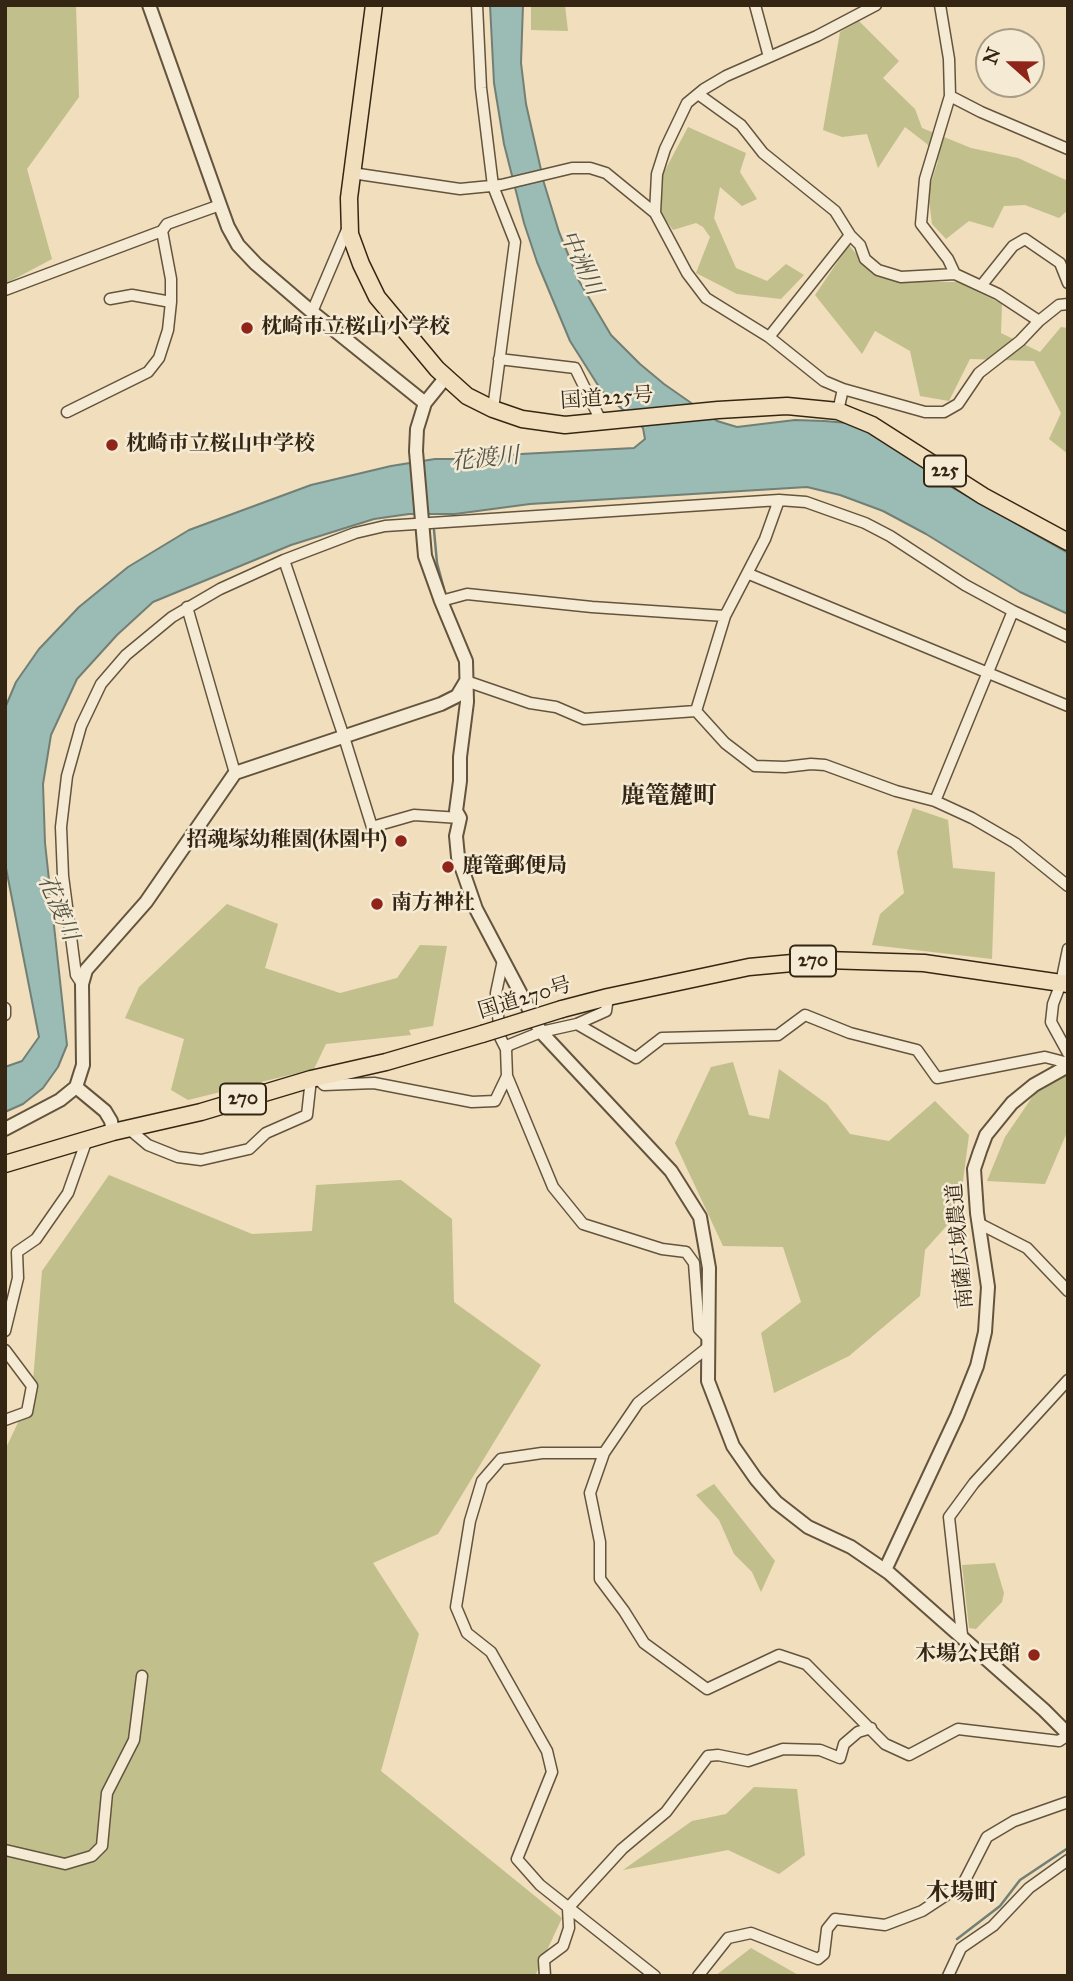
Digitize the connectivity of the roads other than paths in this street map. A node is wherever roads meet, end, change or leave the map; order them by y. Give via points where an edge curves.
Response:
1 (149, 5) edge
2 (374, 5) edge
3 (477, 5) edge
4 (755, 5) edge
5 (876, 5) edge
6 (940, 5) edge
7 (769, 57) junction
8 (698, 94) junction
9 (950, 96) junction
10 (1068, 149) edge
11 (352, 173) junction
12 (497, 186) junction
13 (220, 205) junction
14 (655, 213) junction
15 (350, 223) junction
16 (162, 231) junction
17 (850, 235) junction
18 (955, 274) junction
19 (1068, 283) edge
20 (981, 286) junction
21 (5, 290) edge
22 (110, 299) dead end
23 (171, 302) junction
24 (1068, 304) edge
25 (312, 312) junction
26 (1039, 321) junction
27 (769, 337) junction
28 (499, 359) junction
29 (446, 377) junction
30 (843, 388) junction
31 (425, 403) junction
32 (493, 410) junction
33 (838, 411) junction
34 (67, 412) dead end
35 (602, 423) junction
36 (779, 500) junction
37 (421, 521) junction
38 (1068, 542) edge
39 (284, 561) junction
40 (749, 573) junction
41 (441, 601) junction
42 (187, 607) junction
43 (1013, 611) junction
44 (726, 616) junction
45 (1068, 637) edge
46 (986, 673) junction
47 (466, 681) junction
48 (1068, 706) edge
49 (696, 710) junction
50 (344, 737) junction
51 (235, 773) junction
52 (934, 802) junction
53 (460, 818) junction
54 (1068, 886) edge
55 (1068, 949) edge
56 (503, 960) junction
57 (1064, 983) edge
58 (82, 984) junction
59 (608, 997) junction
60 (5, 1008) edge
61 (5, 1015) edge
62 (577, 1024) junction
63 (541, 1032) junction
64 (506, 1049) junction
65 (1068, 1053) edge
66 (1068, 1065) edge
67 (507, 1076) junction
68 (314, 1078) junction
69 (76, 1087) junction
70 (5, 1129) edge
71 (121, 1131) junction
72 (86, 1142) junction
73 (5, 1164) edge
74 (980, 1224) junction
75 (1068, 1291) edge
76 (5, 1331) edge
77 (707, 1342) junction
78 (5, 1350) edge
79 (1068, 1380) edge
80 (5, 1420) edge
81 (604, 1452) junction
82 (885, 1570) junction
83 (962, 1635) junction
84 (142, 1676) dead end
85 (871, 1728) junction
86 (1068, 1735) edge
87 (1068, 1802) edge
88 (5, 1850) edge
89 (1068, 1860) edge
90 (568, 1908) junction
91 (545, 1976) edge
92 (655, 1976) edge
93 (698, 1976) edge
94 (948, 1976) edge

1 - 13 street
2 - 11 highway, 国道225号 / 225
3 - 12 street via 481,88
4 - 7 street
5 - 7 street
6 - 9 street
7 - 8 street
8 - 14 street via 687,103 665,149 657,174
8 - 17 street via 741,125 763,153 835,211
9 - 10 street
9 - 18 street via 925,179 921,224
11 - 12 street via 460,189
11 - 15 highway, 国道225号 / 225
12 - 14 street via 590,168 606,173
12 - 28 street via 515,242
13 - 16 street via 167,224
13 - 25 street via 238,245
14 - 27 street via 706,298
15 - 25 street
15 - 29 highway, 国道225号 / 225 via 350,234 377,297
16 - 21 street
16 - 23 street via 172,279
17 - 18 street via 860,245 864,259 878,270 901,277
17 - 27 street
18 - 20 street
19 - 20 street via 1060,263 1025,239 1013,246
20 - 26 street
22 - 23 street via 132,295
23 - 34 street via 163,347 148,372
24 - 26 street via 1059,305
25 - 31 street
26 - 30 street via 979,373 958,404 944,412 925,412
27 - 30 street via 824,381
28 - 32 street
28 - 35 street via 575,369
29 - 31 street
29 - 32 highway, 国道225号 / 225
30 - 33 street
31 - 37 street via 416,451
32 - 35 highway, 国道225号 / 225 via 541,423
33 - 35 highway, 国道225号 / 225 via 787,407 718,410
33 - 38 highway, 国道225号 / 225 via 872,425 983,496
36 - 37 street
36 - 40 street
36 - 43 street via 806,502 865,523
37 - 39 street via 355,533
37 - 41 street via 425,556
39 - 42 street
39 - 50 street
40 - 44 street
40 - 46 street
41 - 44 street via 467,594
41 - 47 street via 466,661
42 - 51 street
42 - 58 street via 141,641 107,676 90,702 66,776 63,876 76,975
43 - 45 street
43 - 46 street
44 - 49 street
46 - 48 street
46 - 52 street
47 - 49 street via 584,719
47 - 50 street via 457,696 441,704
47 - 53 street via 456,811
49 - 52 street via 725,743 754,766 825,765
50 - 51 street
50 - 53 street via 372,827 414,815
51 - 58 street via 146,901 86,970
52 - 54 street via 1015,843
53 - 56 street via 457,857 476,909
55 - 57 street
56 - 63 street
56 - 64 street via 496,993 499,1037
57 - 59 highway, 国道270号 / 270 via 924,962 825,960 749,967
57 - 65 street via 1053,1004 1051,1022
58 - 69 street via 84,1055
59 - 62 street via 606,1011
59 - 68 highway, 国道270号 / 270, bridge via 386,1062
60 - 61 street
62 - 63 street
62 - 66 street via 636,1058 662,1038 778,1035 805,1015 850,1033 917,1050 937,1078 1045,1057
63 - 64 street
63 - 77 street via 671,1171 700,1217 709,1268
64 - 67 street
66 - 74 street, 南薩広域農道 via 1012,1103 986,1135 974,1169
67 - 68 street via 495,1101 374,1083 324,1085
67 - 77 street via 553,1187 583,1224 686,1252 694,1263 699,1329
68 - 71 highway, 国道270号 / 270
68 - 71 street via 307,1115 266,1133 249,1149 201,1160 178,1157
69 - 70 street
69 - 71 street
71 - 72 highway, 国道270号 / 270
72 - 73 highway, 国道270号 / 270
72 - 76 street via 68,1193 36,1239 17,1252 18,1278
74 - 75 street via 1027,1248
74 - 82 street, 南薩広域農道 via 988,1287 977,1366
77 - 81 street via 638,1403
77 - 82 street via 708,1381 733,1446 756,1479 807,1527 851,1547
78 - 80 street via 32,1385 27,1412
79 - 83 street via 949,1517
81 - 85 street via 590,1493 600,1542 600,1579 644,1643 708,1689 779,1656 806,1664
81 - 90 street via 501,1459 482,1481 478,1494 456,1607 467,1633 491,1652 547,1751 552,1772 517,1859
82 - 83 street
83 - 86 street
84 - 88 street via 134,1740 107,1794 102,1846 92,1856 65,1864
85 - 86 street via 885,1744 909,1755 958,1729 1059,1741
85 - 90 street via 844,1744 840,1758 820,1750 783,1748 748,1761 708,1756 666,1812 622,1849
87 - 93 street via 1014,1821 987,1837 963,1884 922,1911 885,1925 835,1919 827,1929 824,1954 818,1959 751,1933 727,1938
89 - 94 street via 961,1948
90 - 91 street via 569,1928 563,1946 544,1960
90 - 92 street

